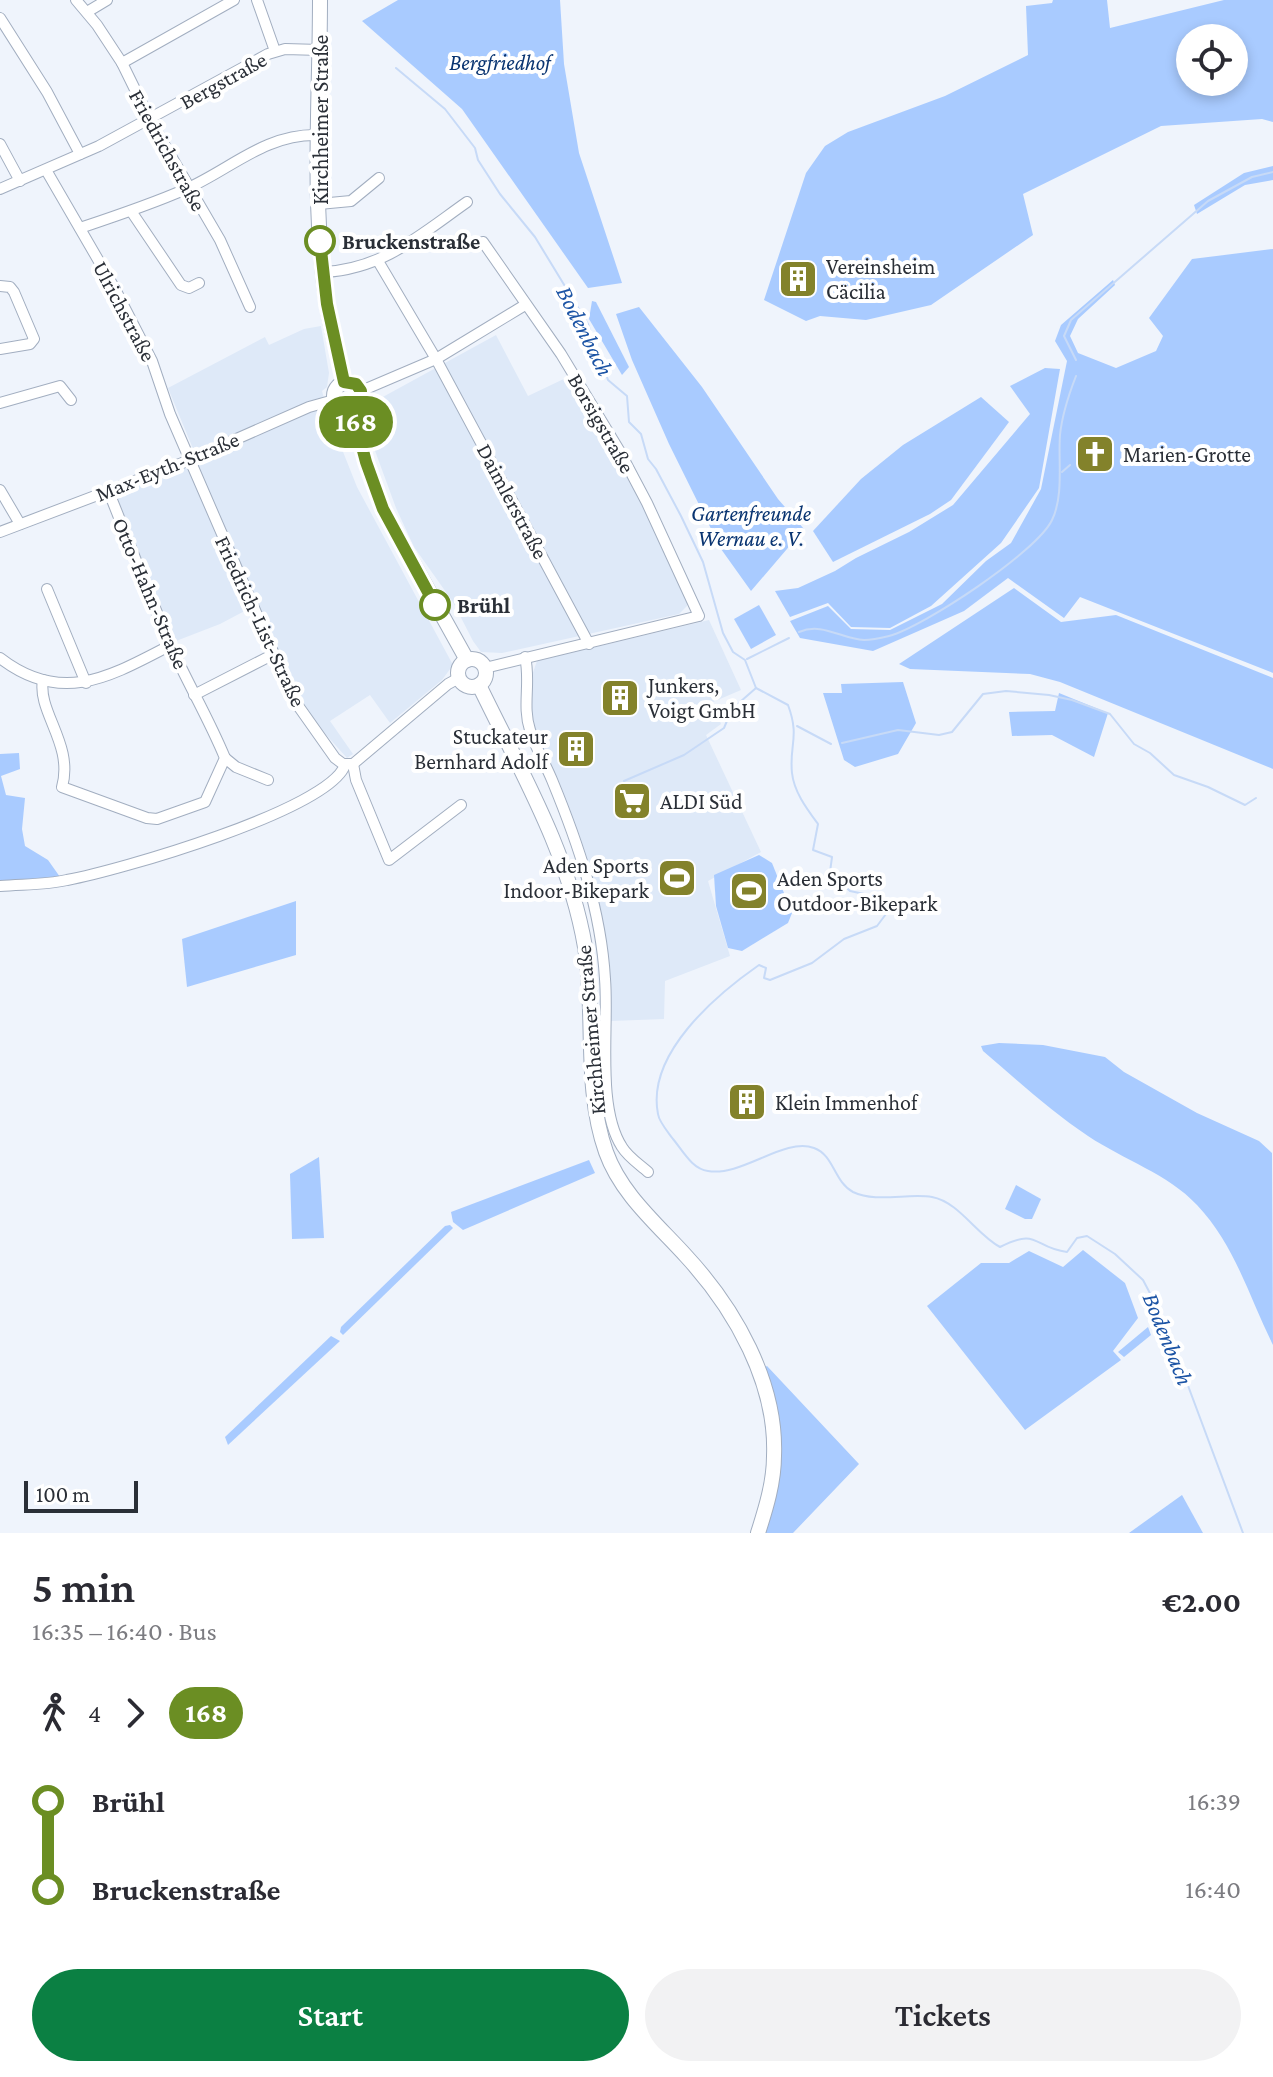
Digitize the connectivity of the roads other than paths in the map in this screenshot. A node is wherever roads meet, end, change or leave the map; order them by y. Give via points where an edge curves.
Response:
1 (76, 0) edge
2 (107, 0) edge
3 (234, 0) edge
4 (257, 0) edge
5 (320, 0) edge
6 (87, 12) junction
7 (0, 18) edge
8 (320, 50) junction
9 (275, 51) junction
10 (122, 63) junction
11 (150, 120) junction
12 (317, 135) junction
13 (0, 144) edge
14 (80, 154) junction
15 (46, 170) junction
16 (379, 178) dead end
17 (20, 181) junction
18 (188, 188) junction
19 (0, 189) edge
20 (467, 202) dead end
21 (319, 204) junction
22 (131, 211) junction
23 (80, 228) junction
24 (483, 242) dead end
25 (378, 261) junction
26 (324, 272) junction
27 (199, 283) dead end
28 (0, 286) edge
29 (525, 305) junction
30 (250, 307) dead end
31 (0, 349) edge
32 (436, 359) junction
33 (344, 382) junction
34 (361, 391) junction
35 (71, 400) dead end
36 (334, 400) junction
37 (0, 403) edge
38 (352, 409) junction
39 (190, 460) junction
40 (0, 490) edge
41 (108, 490) junction
42 (20, 524) junction
43 (0, 532) edge
44 (47, 589) dead end
45 (589, 644) junction
46 (171, 645) junction
47 (274, 654) junction
48 (525, 657) junction
49 (0, 658) edge
50 (467, 660) junction
51 (485, 668) junction
52 (459, 678) junction
53 (43, 680) junction
54 (86, 683) junction
55 (479, 685) junction
56 (194, 695) junction
57 (225, 758) junction
58 (349, 764) junction
59 (268, 780) dead end
60 (461, 805) dead end
61 (0, 886) edge
62 (648, 1172) dead end
63 (758, 1533) edge

1 - 6 street, Friedrichstraße
2 - 6 street
3 - 10 street
4 - 9 street
5 - 8 main road, Kirchheimer Straße
6 - 10 street, Friedrichstraße
7 - 14 street
8 - 9 street, Bergstraße
8 - 12 main road, Kirchheimer Straße
9 - 11 street, Bergstraße
10 - 11 street, Friedrichstraße
11 - 14 street, Bergstraße
11 - 18 street, Friedrichstraße
12 - 18 street via 271,142
12 - 21 main road, Kirchheimer Straße
13 - 17 street
14 - 15 street, Bergstraße
15 - 17 street, Bergstraße
15 - 23 street, Ulrichstraße
16 - 21 street via 351,201
17 - 19 street, Bergstraße
18 - 22 street
18 - 30 street, Friedrichstraße via 220,240
20 - 25 street
21 - 26 main road, Kirchheimer Straße
22 - 23 street
22 - 27 street via 181,285
23 - 39 street, Ulrichstraße via 152,361
24 - 29 street, Borsigstraße
25 - 26 street
25 - 32 street, Daimlerstraße
26 - 33 main road, Kirchheimer Straße
28 - 31 street via 14,292 34,339
29 - 32 street
29 - 45 street, Borsigstraße via 619,450 699,616
32 - 34 street
32 - 45 street, Daimlerstraße
33 - 34 main road
33 - 36 main road via 336,387
34 - 38 main road via 361,402
35 - 37 street via 60,386
36 - 38 main road via 339,408
36 - 39 street, Max-Eyth-Straße
38 - 50 main road via 383,509
39 - 41 street, Max-Eyth-Straße
39 - 47 street, Friedrich-List-Straße
40 - 42 street
41 - 42 street, Max-Eyth-Straße
41 - 46 street, Otto-Hahn-Straße
42 - 43 street, Max-Eyth-Straße
44 - 54 street
45 - 48 street
46 - 54 street
46 - 56 street, Otto-Hahn-Straße
47 - 56 street, Otto-Hahn-Straße
47 - 58 street, Friedrich-List-Straße via 309,724 335,758
48 - 51 street
48 - 62 street via 530,730 577,849 600,933 613,1127 622,1146
49 - 53 street
50 - 51 main road via 477,660
50 - 52 main road via 459,668
51 - 55 main road
52 - 55 main road via 469,686
52 - 58 street
53 - 54 street
53 - 57 street via 42,693 63,753 62,787 157,819 205,802
55 - 63 main road, Kirchheimer Straße via 571,885 585,949 596,1111 606,1154 633,1199 714,1291 763,1380 774,1459
56 - 57 street, Otto-Hahn-Straße
57 - 59 street
58 - 60 street via 389,860
58 - 61 street via 285,810 173,851 66,881

